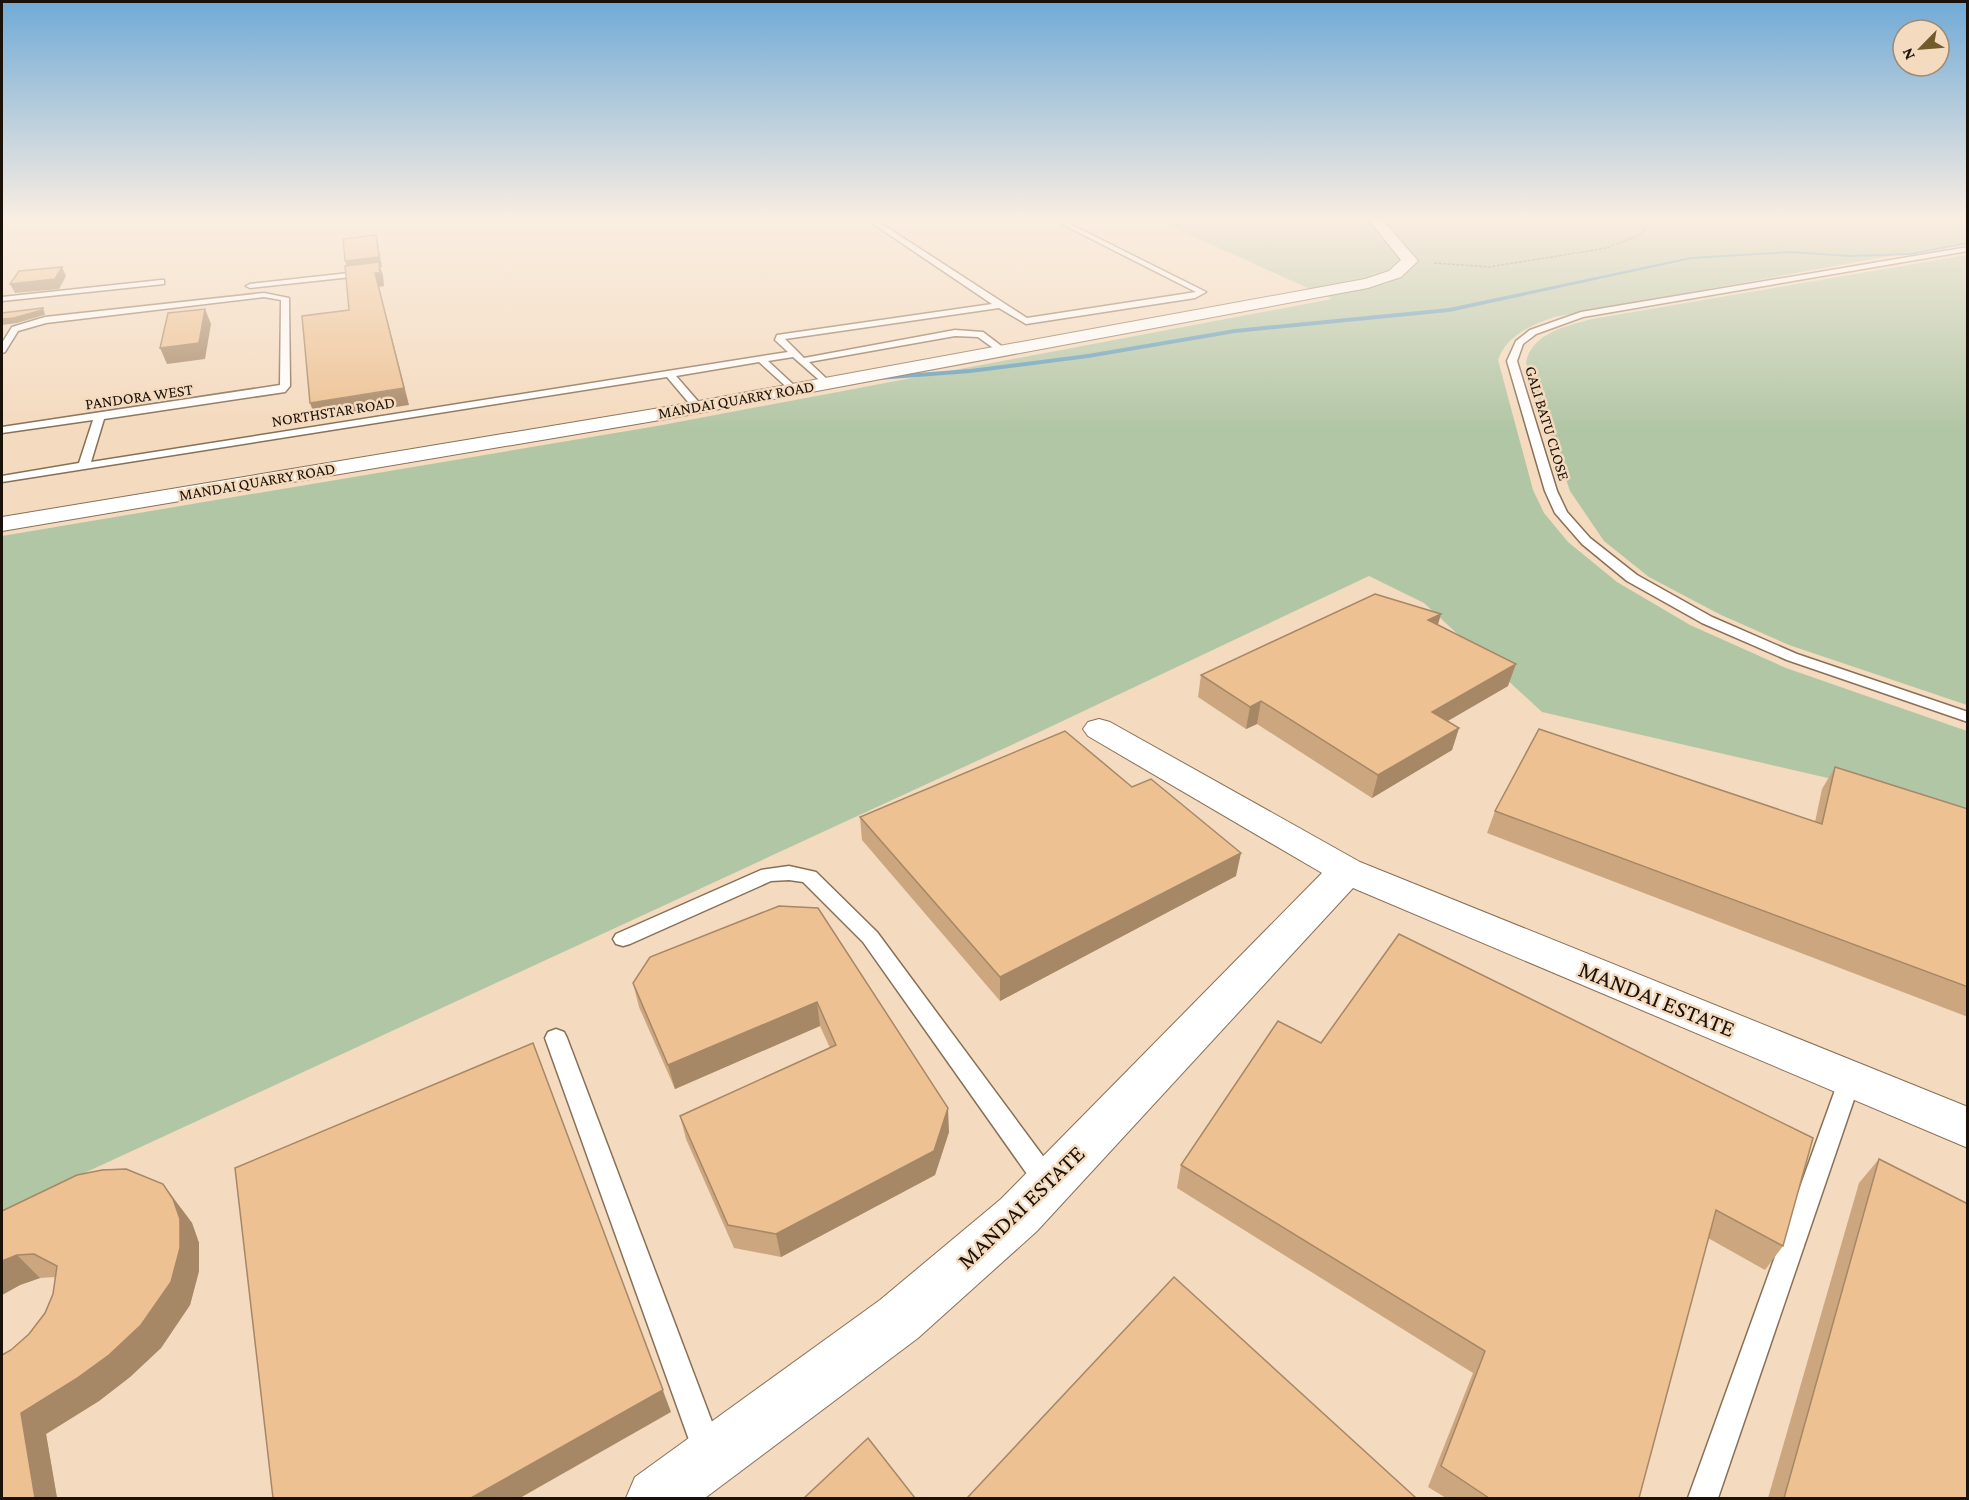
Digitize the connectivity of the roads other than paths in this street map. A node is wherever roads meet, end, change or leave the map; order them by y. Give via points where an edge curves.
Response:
1 (110, 289) edge
2 (976, 289) edge
3 (1196, 289) edge
4 (1336, 289) edge
5 (1733, 289) edge
6 (2, 299) edge
7 (1000, 305) junction
8 (2, 350) edge
9 (1003, 351) junction
10 (798, 358) junction
11 (762, 360) junction
12 (670, 375) junction
13 (826, 383) junction
14 (792, 389) junction
15 (698, 407) junction
16 (99, 417) junction
17 (2, 430) edge
18 (84, 467) junction
19 (2, 479) edge
20 (2, 524) edge
21 (1968, 717) edge
22 (1099, 729) dead end
23 (1347, 871) junction
24 (623, 939) dead end
25 (556, 1038) dead end
26 (1850, 1079) junction
27 (1968, 1128) edge
28 (1049, 1184) junction
29 (710, 1458) junction
30 (656, 1498) edge
31 (1703, 1498) edge

1 - 6 lane
2 - 7 lane
3 - 7 lane via 1202,292 1036,321 1021,319
4 - 9 street, MANDAI QUARRY ROAD
5 - 21 lane, GALI BATU CLOSE via 1581,315 1533,332 1519,343 1512,361 1561,513 1586,541 1632,578 1707,620 1792,657
7 - 10 lane via 780,337
8 - 16 lane, PANDORA WEST via 12,332 45,320 272,295 285,298 285,386 281,390
9 - 10 lane, NORTHSTAR ROAD via 980,334 955,333
9 - 13 street, MANDAI QUARRY ROAD
10 - 11 lane, NORTHSTAR ROAD
10 - 13 lane
11 - 12 lane, NORTHSTAR ROAD
11 - 14 lane
12 - 15 lane
12 - 18 lane, NORTHSTAR ROAD
13 - 14 street, MANDAI QUARRY ROAD
14 - 15 street, MANDAI QUARRY ROAD
15 - 20 street, MANDAI QUARRY ROAD
16 - 17 lane, PANDORA WEST
16 - 18 lane
18 - 19 lane, NORTHSTAR ROAD
22 - 23 street, MANDAI ESTATE
23 - 26 street, MANDAI ESTATE
23 - 28 street, MANDAI ESTATE
24 - 28 lane via 768,875 789,873 809,877 870,937
25 - 29 lane
26 - 27 street, MANDAI ESTATE
26 - 31 lane
28 - 29 street, MANDAI ESTATE via 899,1319
29 - 30 street, MANDAI ESTATE

